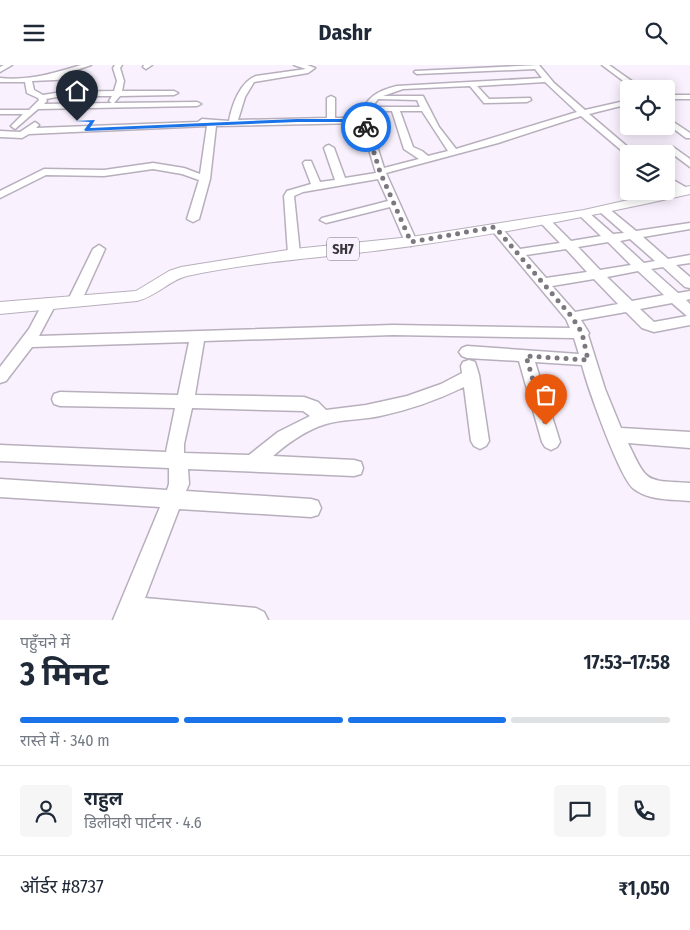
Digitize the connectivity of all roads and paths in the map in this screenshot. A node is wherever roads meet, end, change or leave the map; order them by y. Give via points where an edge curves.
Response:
1 (88, 65) edge
2 (119, 65) edge
3 (297, 65) edge
4 (427, 65) edge
5 (605, 65) edge
6 (6, 66) edge
7 (515, 66) edge
8 (535, 66) edge
9 (470, 67) edge
10 (444, 68) edge
11 (0, 70) edge
12 (417, 72) junction
13 (55, 75) junction
14 (73, 77) dead end
15 (28, 79) junction
16 (0, 80) edge
17 (532, 80) junction
18 (546, 80) junction
19 (626, 80) edge
20 (471, 83) junction
21 (391, 89) junction
22 (174, 93) dead end
23 (117, 95) junction
24 (42, 97) junction
25 (675, 97) edge
26 (690, 97) edge
27 (331, 98) dead end
28 (374, 98) junction
29 (527, 100) dead end
30 (196, 104) dead end
31 (620, 104) edge
32 (110, 106) junction
33 (367, 109) junction
34 (395, 109) junction
35 (423, 109) junction
36 (35, 110) junction
37 (0, 112) edge
38 (581, 113) junction
39 (331, 120) junction
40 (94, 121) junction
41 (365, 121) junction
42 (212, 123) junction
43 (233, 123) junction
44 (0, 125) edge
45 (675, 125) edge
46 (15, 126) junction
47 (31, 129) junction
48 (86, 130) junction
49 (0, 134) edge
50 (690, 136) edge
51 (620, 145) edge
52 (329, 147) dead end
53 (454, 152) junction
54 (675, 153) edge
55 (426, 160) junction
56 (308, 163) dead end
57 (690, 164) edge
58 (381, 174) junction
59 (205, 179) junction
60 (341, 182) junction
61 (675, 186) edge
62 (317, 187) junction
63 (685, 194) edge
64 (0, 195) edge
65 (394, 203) junction
66 (604, 210) junction
67 (584, 214) junction
68 (193, 219) dead end
69 (326, 220) dead end
70 (544, 221) junction
71 (690, 226) edge
72 (495, 227) junction
73 (634, 235) junction
74 (610, 239) junction
75 (411, 242) junction
76 (568, 246) junction
77 (100, 249) dead end
78 (518, 253) junction
79 (294, 254) junction
80 (690, 259) edge
81 (664, 262) junction
82 (641, 266) junction
83 (595, 274) junction
84 (543, 283) junction
85 (690, 284) edge
86 (690, 295) edge
87 (674, 298) junction
88 (75, 300) junction
89 (50, 302) junction
90 (629, 307) junction
91 (0, 308) edge
92 (690, 312) edge
93 (572, 317) junction
94 (690, 320) edge
95 (464, 330) junction
96 (582, 333) junction
97 (197, 337) junction
98 (30, 342) junction
99 (467, 352) junction
100 (526, 356) junction
101 (588, 360) junction
102 (471, 375) junction
103 (0, 377) edge
104 (60, 399) dead end
105 (186, 400) junction
106 (323, 418) junction
107 (617, 435) junction
108 (690, 440) edge
109 (480, 441) dead end
110 (552, 442) dead end
111 (0, 453) edge
112 (175, 459) junction
113 (254, 463) junction
114 (354, 468) dead end
115 (0, 488) edge
116 (689, 493) edge
117 (175, 498) junction
118 (311, 508) dead end
119 (127, 614) edge
120 (256, 620) edge

1 - 13 street
2 - 23 street via 116,68 122,85
3 - 43 street via 312,68 250,80 235,111
4 - 12 street
5 - 19 street
6 - 11 street
7 - 8 street
7 - 9 street
7 - 17 street
8 - 18 street
9 - 10 street
10 - 12 street
12 - 21 street
13 - 14 street
13 - 15 street
15 - 16 street
15 - 24 street via 30,91
17 - 18 street
17 - 20 street
18 - 38 street
20 - 21 street
20 - 29 street via 487,101
21 - 28 street
22 - 23 street
23 - 24 street
23 - 32 street
24 - 36 street via 43,101
25 - 26 street
27 - 39 street
28 - 33 street
28 - 35 street via 418,98
30 - 32 street
31 - 38 street
32 - 36 street
33 - 34 street
33 - 41 street
34 - 35 street
34 - 55 street via 409,149
35 - 53 street
36 - 37 street
36 - 46 street
38 - 51 street
38 - 53 street
39 - 41 street
39 - 43 street
40 - 42 street via 176,119
40 - 47 street via 41,122
40 - 48 street
41 - 58 street
42 - 43 street
42 - 48 street
42 - 59 street
44 - 46 street
45 - 50 street
46 - 47 street
47 - 48 street
47 - 49 street via 19,135
52 - 60 street
53 - 55 street
54 - 57 street
55 - 58 street
56 - 62 street
58 - 60 street
58 - 65 street
59 - 64 street via 184,171 153,166 104,173 44,172
59 - 68 street
60 - 62 street
61 - 63 street
62 - 79 street via 294,191 289,197
63 - 66 main road, SH7
65 - 69 street
65 - 75 street
66 - 67 main road, SH7
66 - 73 street
67 - 70 main road, SH7
67 - 74 street
70 - 72 main road, SH7
70 - 76 street
71 - 73 street
72 - 75 main road, SH7
72 - 78 street
73 - 74 street
73 - 81 street
74 - 76 street
74 - 82 street
75 - 79 main road, SH7
76 - 78 street
76 - 83 street
77 - 88 street
78 - 84 street
79 - 88 main road, SH7 via 181,272 153,291 137,297
80 - 81 street
81 - 82 street
81 - 85 street
82 - 83 street
82 - 87 street
83 - 84 street
83 - 90 street
84 - 93 street
86 - 87 street
87 - 90 street
87 - 92 street
88 - 89 main road, SH7
89 - 91 main road, SH7
89 - 98 street
90 - 93 street
90 - 94 street via 650,327
93 - 96 street
95 - 96 street
95 - 97 street
95 - 99 street
96 - 101 street
97 - 98 street
97 - 105 street
98 - 103 street
99 - 100 street
99 - 102 street
100 - 101 street
100 - 110 street
101 - 107 street
102 - 106 street via 453,386 392,407
102 - 109 street
104 - 105 street
105 - 106 street via 304,404
105 - 112 street via 175,444
106 - 113 street via 276,441
107 - 108 street
107 - 116 street via 640,484
111 - 112 street
112 - 113 street
112 - 117 street via 179,485
113 - 114 street
115 - 117 street
117 - 118 street
117 - 119 street
119 - 120 street

